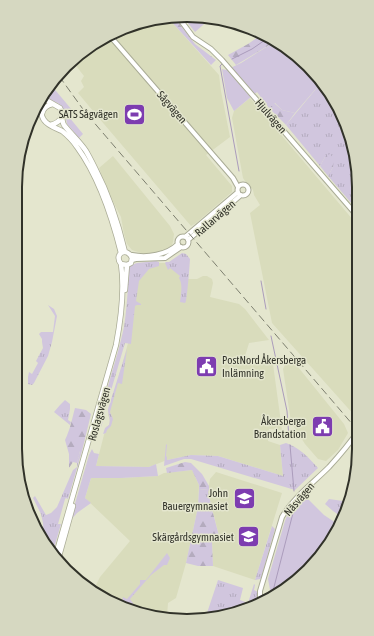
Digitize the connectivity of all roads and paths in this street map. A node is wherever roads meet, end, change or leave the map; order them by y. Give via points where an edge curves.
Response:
1 (182, 22) edge
2 (113, 40) edge
3 (47, 100) edge
4 (53, 104) junction
5 (41, 110) edge
6 (42, 116) junction
7 (62, 117) junction
8 (50, 125) junction
9 (240, 190) joint
10 (352, 210) edge
11 (187, 238) junction
12 (180, 245) junction
13 (123, 252) junction
14 (132, 258) junction
15 (121, 264) junction
16 (127, 265) junction
17 (352, 439) edge
18 (57, 550) edge
19 (60, 554) edge
20 (260, 597) edge

1 - 10 street, Hjulvägen via 194,37 212,49 222,60
2 - 9 street, Sågvägen via 234,179
3 - 4 main road
4 - 6 main road via 44,108
4 - 7 main road via 61,110
5 - 6 main road
6 - 8 main road
7 - 8 main road via 57,123
7 - 13 main road via 64,125 87,152 102,181 115,214
8 - 13 main road via 69,138 87,162 107,205
9 - 11 street, Rallarvägen
11 - 12 street via 186,246
11 - 12 street via 180,237
12 - 14 street via 165,258
13 - 14 main road via 130,253
13 - 15 main road via 119,258
14 - 16 main road
15 - 16 main road
15 - 18 main road, Roslagsvägen via 122,304 116,345
16 - 19 main road, Roslagsvägen via 123,316 115,357
17 - 20 street, Näsvägen via 282,517

